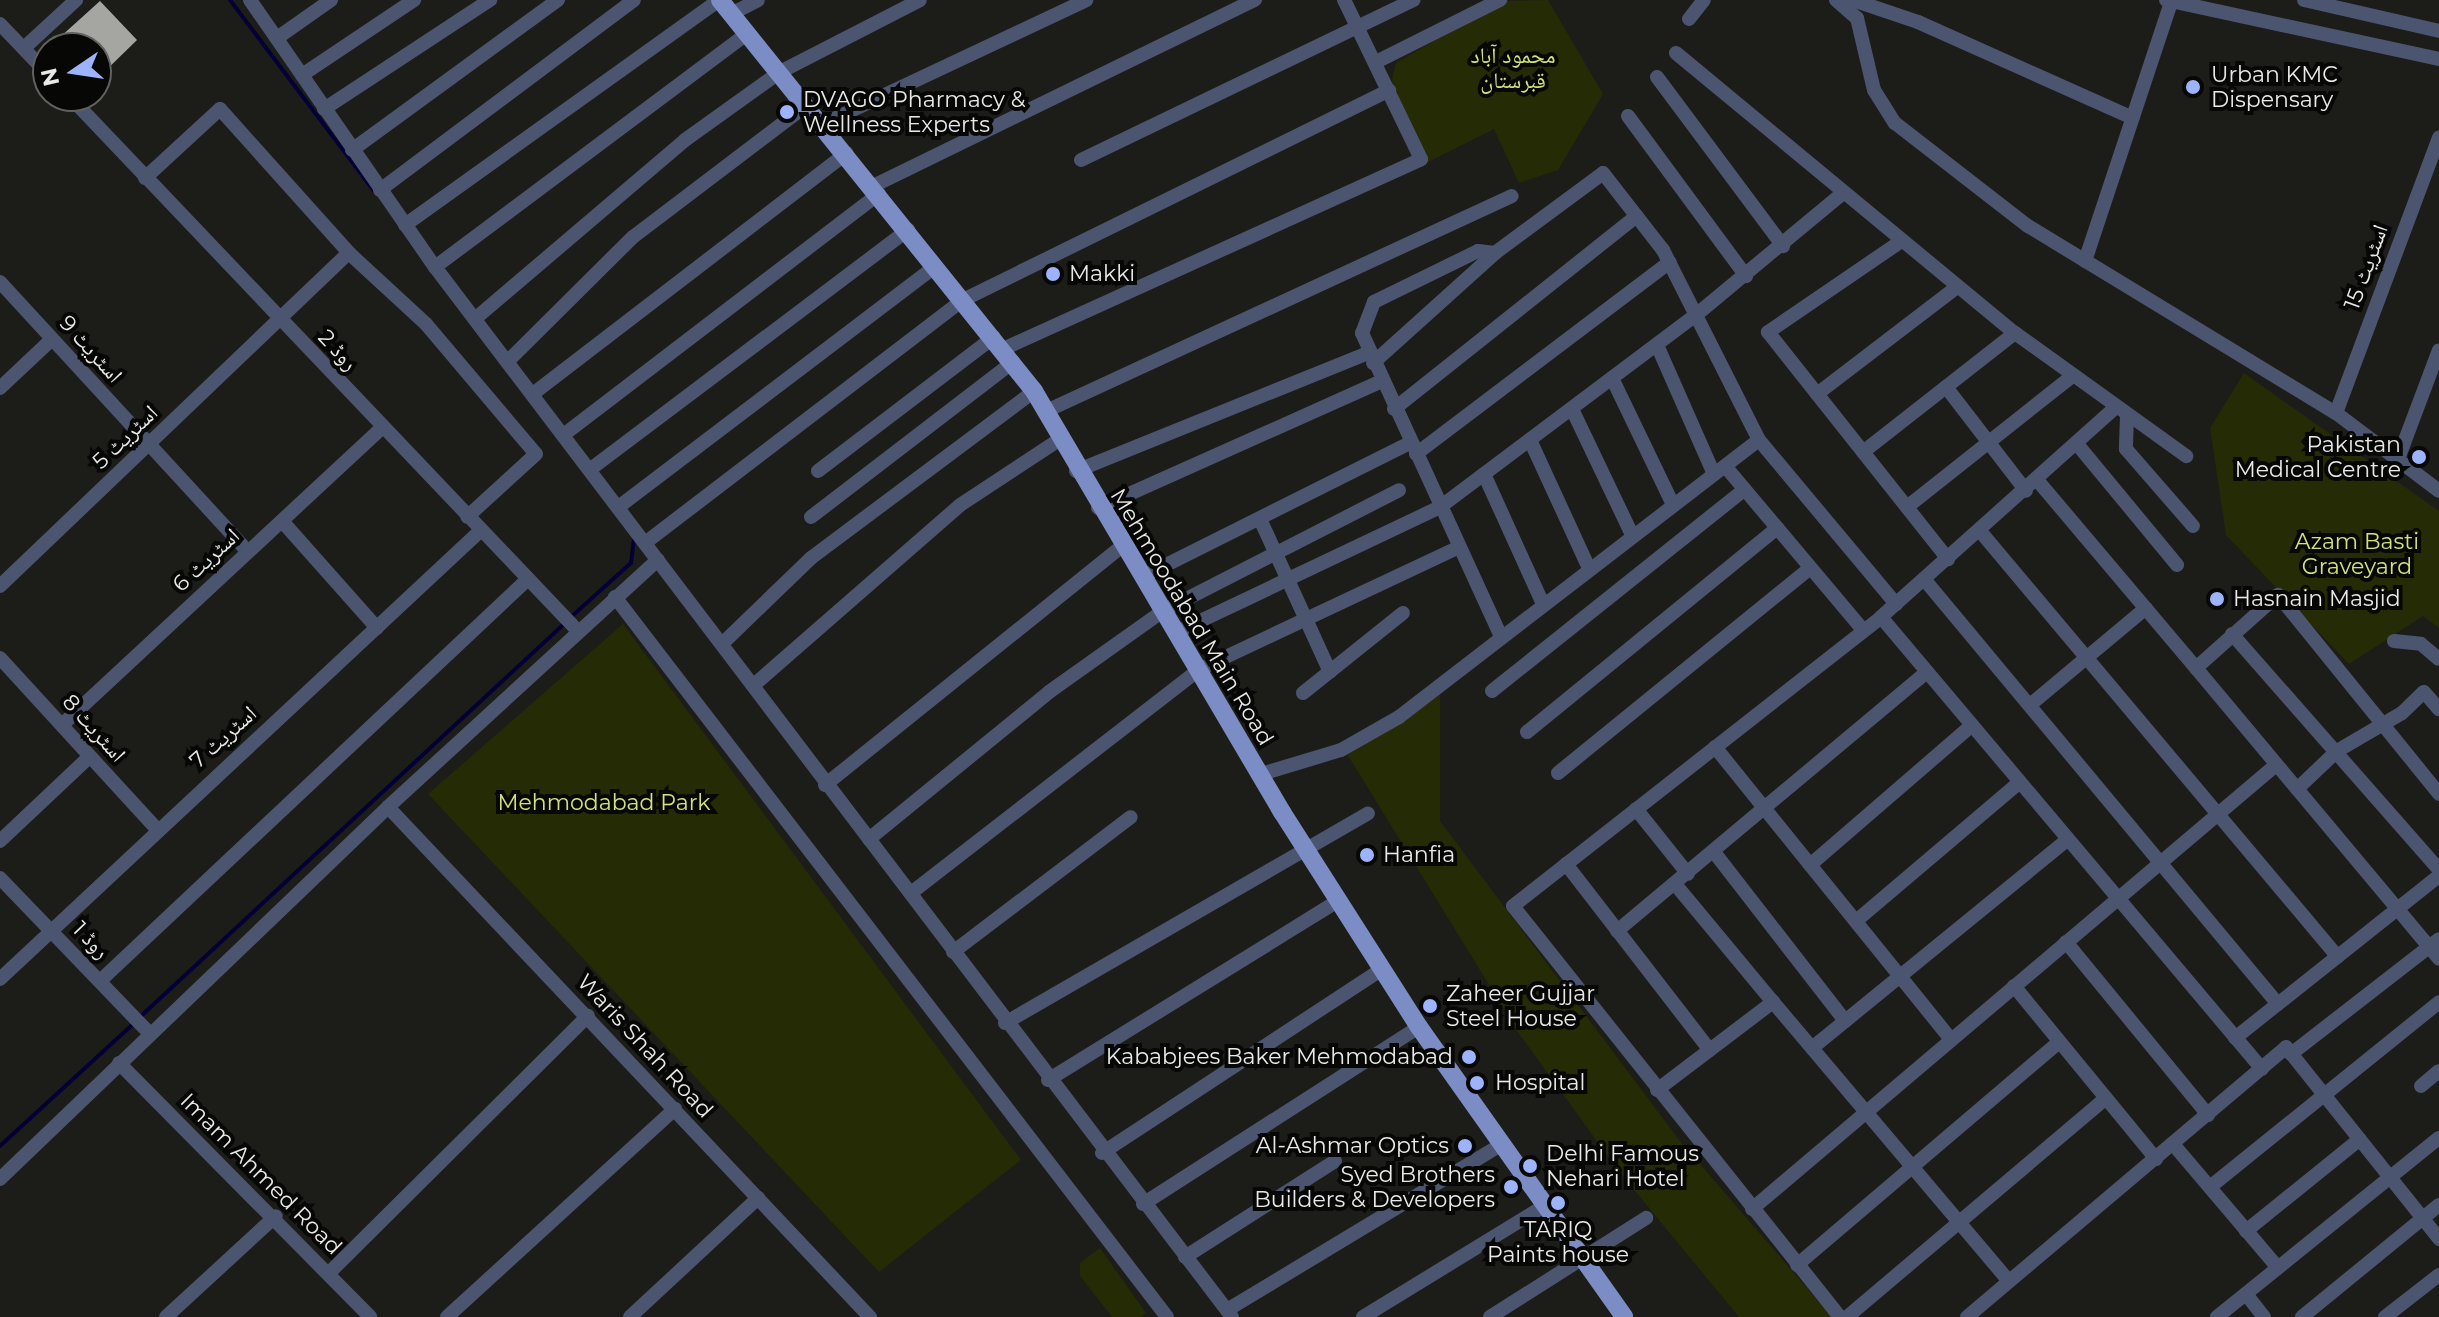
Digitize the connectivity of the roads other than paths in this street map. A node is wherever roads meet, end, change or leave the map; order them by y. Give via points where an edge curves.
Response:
1 (76, 0) edge
2 (331, 0) edge
3 (414, 0) edge
4 (490, 0) edge
5 (558, 0) edge
6 (634, 0) edge
7 (758, 0) edge
8 (920, 0) edge
9 (1086, 0) edge
10 (1255, 0) edge
11 (1344, 0) edge
12 (1414, 0) edge
13 (1500, 0) edge
14 (1704, 0) edge
15 (1836, 0) edge
16 (1853, 0) edge
17 (2304, 0) edge
18 (2174, 1) edge
19 (258, 3) edge
20 (723, 5) edge
21 (1689, 19) dead end
22 (0, 24) edge
23 (1359, 28) junction
24 (2439, 31) edge
25 (748, 33) junction
26 (277, 38) junction
27 (24, 48) junction
28 (1676, 53) dead end
29 (32, 57) edge
30 (2439, 59) edge
31 (1376, 62) junction
32 (780, 72) junction
33 (302, 75) junction
34 (1657, 77) dead end
35 (1389, 90) junction
36 (807, 105) junction
37 (324, 109) junction
38 (84, 112) edge
39 (1628, 116) dead end
40 (2133, 118) junction
41 (823, 124) junction
42 (2439, 138) edge
43 (352, 150) junction
44 (847, 153) junction
45 (1081, 160) dead end
46 (145, 178) junction
47 (380, 190) junction
48 (876, 190) junction
49 (1843, 193) junction
50 (1512, 196) dead end
51 (1637, 216) junction
52 (405, 225) junction
53 (908, 230) junction
54 (1900, 242) junction
55 (1783, 246) junction
56 (349, 253) junction
57 (1495, 253) junction
58 (2085, 261) junction
59 (1670, 262) junction
60 (936, 266) junction
61 (435, 267) junction
62 (1746, 276) junction
63 (0, 282) edge
64 (1957, 287) junction
65 (963, 300) junction
66 (1696, 315) junction
67 (278, 318) junction
68 (476, 318) junction
69 (2015, 333) junction
70 (52, 339) junction
71 (1657, 345) junction
72 (1004, 349) junction
73 (2439, 350) edge
74 (1370, 358) junction
75 (509, 360) junction
76 (2071, 377) junction
77 (1612, 378) junction
78 (1382, 381) junction
79 (1946, 387) junction
80 (0, 388) edge
81 (1034, 391) junction
82 (534, 393) junction
83 (1817, 394) junction
84 (1394, 409) junction
85 (1572, 409) junction
86 (1044, 412) junction
87 (2121, 412) junction
88 (2336, 413) junction
89 (380, 429) junction
90 (566, 433) junction
91 (1059, 440) junction
92 (1530, 440) junction
93 (1759, 440) junction
94 (1990, 441) junction
95 (2077, 444) junction
96 (147, 446) junction
97 (1413, 449) junction
98 (1863, 452) junction
99 (2186, 456) dead end
100 (2398, 459) junction
101 (592, 468) junction
102 (1719, 470) junction
103 (818, 471) dead end
104 (1076, 471) junction
105 (1484, 474) junction
106 (2038, 481) junction
107 (1399, 490) dead end
108 (1744, 490) junction
109 (2026, 491) junction
110 (2439, 491) edge
111 (621, 505) junction
112 (1673, 505) junction
113 (1440, 507) junction
114 (1907, 507) junction
115 (1098, 508) junction
116 (467, 517) junction
117 (811, 517) dead end
118 (1260, 519) junction
119 (282, 521) junction
120 (2193, 526) dead end
121 (1777, 528) junction
122 (1980, 531) junction
123 (479, 532) junction
124 (1632, 535) junction
125 (645, 543) junction
126 (1122, 546) junction
127 (1459, 547) junction
128 (1274, 549) junction
129 (247, 551) junction
130 (1948, 559) junction
131 (658, 560) junction
132 (2177, 565) dead end
133 (1589, 568) junction
134 (1810, 568) junction
135 (1142, 577) junction
136 (1924, 579) junction
137 (1288, 580) junction
138 (530, 582) junction
139 (0, 586) edge
140 (615, 597) junction
141 (1542, 602) junction
142 (1896, 604) junction
143 (2146, 608) junction
144 (1163, 611) junction
145 (1403, 613) dead end
146 (1881, 617) junction
147 (1306, 619) junction
148 (574, 627) junction
149 (377, 628) junction
150 (1863, 630) junction
151 (1177, 632) junction
152 (1500, 634) junction
153 (2232, 634) junction
154 (2394, 641) dead end
155 (724, 642) junction
156 (2087, 657) junction
157 (0, 658) edge
158 (2439, 659) edge
159 (2196, 668) junction
160 (1200, 669) junction
161 (1330, 672) junction
162 (1927, 672) junction
163 (755, 684) junction
164 (1492, 691) dead end
165 (1303, 693) dead end
166 (2030, 705) junction
167 (2439, 709) edge
168 (2382, 724) junction
169 (62, 725) junction
170 (1972, 725) junction
171 (1527, 732) dead end
172 (1715, 747) junction
173 (2337, 751) junction
174 (89, 757) junction
175 (2276, 765) junction
176 (1558, 773) dead end
177 (1258, 775) junction
178 (2020, 782) junction
179 (825, 785) junction
180 (2297, 789) junction
181 (2439, 794) edge
182 (388, 807) junction
183 (1636, 809) junction
184 (1766, 810) junction
185 (1368, 813) dead end
186 (2218, 814) junction
187 (1131, 817) dead end
188 (156, 828) junction
189 (869, 839) junction
190 (2068, 839) junction
191 (0, 841) edge
192 (1303, 846) junction
193 (1714, 852) junction
194 (2160, 862) junction
195 (1566, 864) junction
196 (1810, 865) junction
197 (2439, 873) edge
198 (1688, 874) junction
199 (0, 878) edge
200 (1675, 884) junction
201 (911, 893) junction
202 (2118, 898) junction
203 (1338, 901) junction
204 (2399, 910) junction
205 (1856, 921) junction
206 (51, 930) junction
207 (1617, 931) junction
208 (2066, 942) junction
209 (2434, 943) edge
210 (953, 952) junction
211 (2338, 957) junction
212 (2439, 959) edge
213 (1382, 969) junction
214 (1900, 976) junction
215 (0, 979) edge
216 (100, 981) junction
217 (2014, 986) junction
218 (1773, 1002) junction
219 (2439, 1002) edge
220 (2278, 1004) junction
221 (588, 1016) junction
222 (1845, 1021) junction
223 (1005, 1023) junction
224 (1419, 1027) junction
225 (144, 1028) junction
226 (2235, 1038) junction
227 (1951, 1040) junction
228 (2059, 1042) junction
229 (1812, 1048) junction
230 (1710, 1050) junction
231 (2291, 1054) junction
232 (119, 1063) junction
233 (2262, 1069) junction
234 (2439, 1071) edge
235 (1048, 1080) junction
236 (2421, 1086) dead end
237 (1657, 1090) junction
238 (2325, 1095) junction
239 (2106, 1098) junction
240 (675, 1109) junction
241 (1866, 1112) junction
242 (2208, 1115) junction
243 (2439, 1138) edge
244 (2360, 1139) junction
245 (2173, 1144) junction
246 (1500, 1145) junction
247 (1102, 1153) junction
248 (2156, 1159) junction
249 (1335, 1161) dead end
250 (1912, 1167) junction
251 (2390, 1178) junction
252 (0, 1179) edge
253 (2210, 1187) junction
254 (758, 1198) junction
255 (1143, 1204) junction
256 (2439, 1205) edge
257 (1544, 1206) junction
258 (1752, 1209) junction
259 (276, 1216) junction
260 (1646, 1218) dead end
261 (2423, 1219) junction
262 (1959, 1222) junction
263 (2246, 1231) junction
264 (2439, 1239) edge
265 (1185, 1257) junction
266 (1583, 1259) junction
267 (1797, 1265) junction
268 (2278, 1268) junction
269 (329, 1273) junction
270 (2439, 1275) edge
271 (2009, 1281) junction
272 (2246, 1294) junction
273 (1230, 1314) edge
274 (166, 1317) edge
275 (370, 1317) edge
276 (447, 1317) edge
277 (630, 1317) edge
278 (870, 1317) edge
279 (1167, 1317) edge
280 (1363, 1317) edge
281 (1490, 1317) edge
282 (1624, 1317) edge
283 (1840, 1317) edge
284 (1847, 1317) edge
285 (1967, 1317) edge
286 (2217, 1317) edge
287 (2264, 1317) edge
288 (2302, 1317) edge
289 (2385, 1317) edge

1 - 27 street
2 - 26 street
3 - 33 street
4 - 37 street
5 - 43 street
6 - 47 street
7 - 20 street
8 - 32 street
9 - 41 street
10 - 48 street
11 - 23 street
12 - 23 street
13 - 31 street
14 - 21 street
15 - 58 street via 1857,18 1874,90 1895,123 2028,226
16 - 40 street via 1918,22
17 - 24 street
18 - 30 street
18 - 40 street
19 - 26 street
20 - 25 main road, Mehmoodabad Main Road
20 - 52 street
22 - 27 street
23 - 31 street
23 - 45 street
25 - 32 main road, Mehmoodabad Main Road
25 - 61 street
26 - 33 street
27 - 29 street
28 - 49 street
31 - 35 street
32 - 36 main road, Mehmoodabad Main Road
32 - 68 street via 592,213
33 - 37 street
34 - 55 street
35 - 65 street
35 - 72 street via 1421,159
36 - 41 main road, Mehmoodabad Main Road
36 - 75 street via 633,237
37 - 43 street
38 - 46 street, روڈ 2
39 - 62 street
40 - 58 street
41 - 44 main road, Mehmoodabad Main Road
42 - 88 street, اسٹریٹ 15
43 - 47 street
44 - 48 main road, Mehmoodabad Main Road
44 - 82 street
46 - 56 street via 220,109
46 - 67 street, روڈ 2
47 - 52 street
48 - 53 main road, Mehmoodabad Main Road
48 - 90 street
49 - 54 street
49 - 55 street
50 - 86 street
51 - 57 street via 1603,173
51 - 59 street
51 - 84 street
52 - 61 street
53 - 60 main road, Mehmoodabad Main Road
53 - 101 street
54 - 64 street
54 - 83 street via 1768,332
55 - 62 street
56 - 67 street, اسٹریٹ 5
56 - 116 street via 426,324 536,454
57 - 74 street
57 - 74 street via 1478,251 1374,302 1364,316
58 - 88 street
59 - 66 street
59 - 97 street
60 - 65 main road, Mehmoodabad Main Road
60 - 111 street
61 - 68 street
62 - 66 street
63 - 70 street, اسٹریٹ 9
64 - 69 street
64 - 83 street
65 - 72 main road, Mehmoodabad Main Road
65 - 125 street
66 - 71 street
66 - 93 street
67 - 89 street, روڈ 2
67 - 96 street, اسٹریٹ 5
68 - 75 street
69 - 76 street
69 - 79 street
70 - 80 street
70 - 96 street, اسٹریٹ 9
71 - 77 street
71 - 102 street
72 - 81 main road, Mehmoodabad Main Road
72 - 103 street
72 - 117 street
73 - 100 street
74 - 78 street
74 - 104 street
75 - 82 street
76 - 87 street
76 - 94 street
77 - 85 street
77 - 112 street
78 - 84 street
78 - 115 street
79 - 94 street
79 - 98 street
81 - 86 main road, Mehmoodabad Main Road
81 - 155 street via 811,558
82 - 90 street
83 - 98 street
84 - 97 street
85 - 92 street
85 - 124 street
86 - 91 main road, Mehmoodabad Main Road
87 - 95 street
87 - 99 street
87 - 120 street via 2126,449
88 - 100 street
89 - 116 street, روڈ 2
89 - 119 street, اسٹریٹ 6
90 - 101 street
91 - 104 main road, Mehmoodabad Main Road
91 - 163 street via 960,505
92 - 105 street
92 - 133 street
93 - 102 street
93 - 142 street
94 - 109 street
94 - 114 street
95 - 106 street
95 - 132 street
96 - 129 street, اسٹریٹ 9
96 - 139 street, اسٹریٹ 5
97 - 113 street
97 - 118 street
98 - 114 street
100 - 110 street
101 - 111 street
102 - 108 street
102 - 112 street
104 - 115 main road, Mehmoodabad Main Road
105 - 113 street
105 - 141 street
106 - 109 street
106 - 143 street
107 - 128 street
108 - 121 street
108 - 164 street
109 - 122 street
111 - 125 street
112 - 124 street
113 - 127 street
113 - 137 street
114 - 130 street
115 - 126 main road, Mehmoodabad Main Road
116 - 123 street, روڈ 2
118 - 128 street
118 - 135 street
119 - 129 street, اسٹریٹ 6
119 - 149 street
121 - 134 street
121 - 171 street
122 - 130 street
122 - 156 street
123 - 138 street, روڈ 2
123 - 149 street, اسٹریٹ 7
124 - 133 street
125 - 131 street
126 - 135 main road, Mehmoodabad Main Road
126 - 179 street
127 - 147 street
127 - 152 street
128 - 137 street
128 - 144 street
129 - 169 street, اسٹریٹ 6
130 - 136 street
131 - 140 street
131 - 155 street
133 - 141 street
134 - 150 street
134 - 176 street
135 - 144 main road, Mehmoodabad Main Road
136 - 142 street
136 - 166 street
137 - 147 street
137 - 151 street
138 - 148 street, روڈ 2
138 - 216 street
140 - 148 street
140 - 279 street
141 - 152 street
142 - 146 street
143 - 156 street
143 - 159 street
144 - 151 main road, Mehmoodabad Main Road
144 - 189 street via 1049,692
145 - 161 street
146 - 150 street
146 - 162 street
147 - 160 street
147 - 161 street
148 - 182 street
149 - 188 street, اسٹریٹ 7
150 - 172 street
151 - 160 main road, Mehmoodabad Main Road
152 - 177 street via 1399,717 1341,750
153 - 159 street
153 - 168 street via 2278,595
153 - 173 street
154 - 158 street via 2421,644
155 - 163 street
156 - 166 street
156 - 186 street
157 - 169 street, اسٹریٹ 8
159 - 175 street
160 - 177 main road, Mehmoodabad Main Road
160 - 201 street
161 - 165 street
162 - 170 street
162 - 184 street
163 - 179 street
166 - 194 street
167 - 168 street via 2424,692
168 - 173 street
168 - 181 street
169 - 174 street, اسٹریٹ 8
170 - 178 street
170 - 196 street
172 - 183 street
172 - 184 street
173 - 180 street
173 - 197 street
174 - 188 street, اسٹریٹ 8
174 - 191 street
175 - 180 street
175 - 186 street
177 - 192 main road, Mehmoodabad Main Road
178 - 190 street
178 - 205 street
179 - 189 street
180 - 204 street
182 - 221 street, Waris Shah Road
182 - 225 street
183 - 195 street
183 - 198 street
184 - 193 street
184 - 196 street
185 - 192 street
186 - 194 street
186 - 211 street
187 - 210 street
188 - 206 street, اسٹریٹ 7
189 - 201 street
190 - 202 street
190 - 214 street
192 - 203 main road, Mehmoodabad Main Road
192 - 223 street
193 - 198 street
193 - 222 street
194 - 202 street
194 - 220 street
195 - 207 street
195 - 237 street via 1513,906
196 - 205 street
197 - 204 street
198 - 200 street
199 - 206 street, روڈ 1
200 - 207 street
200 - 218 street
201 - 210 street
202 - 208 street
202 - 226 street
203 - 213 main road, Mehmoodabad Main Road
203 - 235 street
204 - 209 street
204 - 211 street
205 - 214 street
206 - 215 street, اسٹریٹ 7
206 - 216 street, روڈ 1
207 - 230 street
208 - 217 street
208 - 242 street
209 - 212 street
209 - 231 street
210 - 223 street
211 - 220 street
213 - 224 main road, Mehmoodabad Main Road
213 - 247 street
214 - 222 street
214 - 227 street
216 - 225 street, روڈ 1
217 - 227 street
217 - 228 street
218 - 229 street
218 - 230 street
219 - 238 street
220 - 226 street
221 - 240 street, Waris Shah Road
221 - 269 street
222 - 229 street
223 - 235 street
224 - 246 main road, Mehmoodabad Main Road
224 - 255 street
225 - 232 street
226 - 233 street
227 - 241 street
228 - 239 street
228 - 250 street
229 - 241 street
230 - 237 street
231 - 233 street via 2286,1047
231 - 238 street
232 - 252 street
232 - 259 street, Imam Ahmed Road
233 - 242 street
234 - 236 street
235 - 247 street
237 - 258 street
238 - 244 street
238 - 253 street
239 - 248 street
239 - 262 street
240 - 254 street, Waris Shah Road
240 - 276 street
241 - 250 street
241 - 258 street
242 - 245 street
243 - 251 street
244 - 251 street
244 - 263 street
245 - 248 street
245 - 253 street
246 - 257 main road, Mehmoodabad Main Road
246 - 273 street
247 - 255 street
248 - 271 street
249 - 265 street
250 - 262 street
250 - 267 street
251 - 261 street
251 - 268 street
253 - 263 street
254 - 277 street
254 - 278 street, Waris Shah Road
255 - 265 street
256 - 261 street
257 - 266 main road, Mehmoodabad Main Road
257 - 280 street
258 - 267 street
259 - 269 street, Imam Ahmed Road
259 - 274 street
260 - 266 street
261 - 264 street
261 - 288 street
262 - 271 street
262 - 284 street
263 - 268 street
265 - 273 street
266 - 281 street
266 - 282 main road, Mehmoodabad Main Road
267 - 283 street
268 - 272 street
269 - 275 street, Imam Ahmed Road
270 - 289 street
271 - 285 street
272 - 286 street
272 - 287 street

